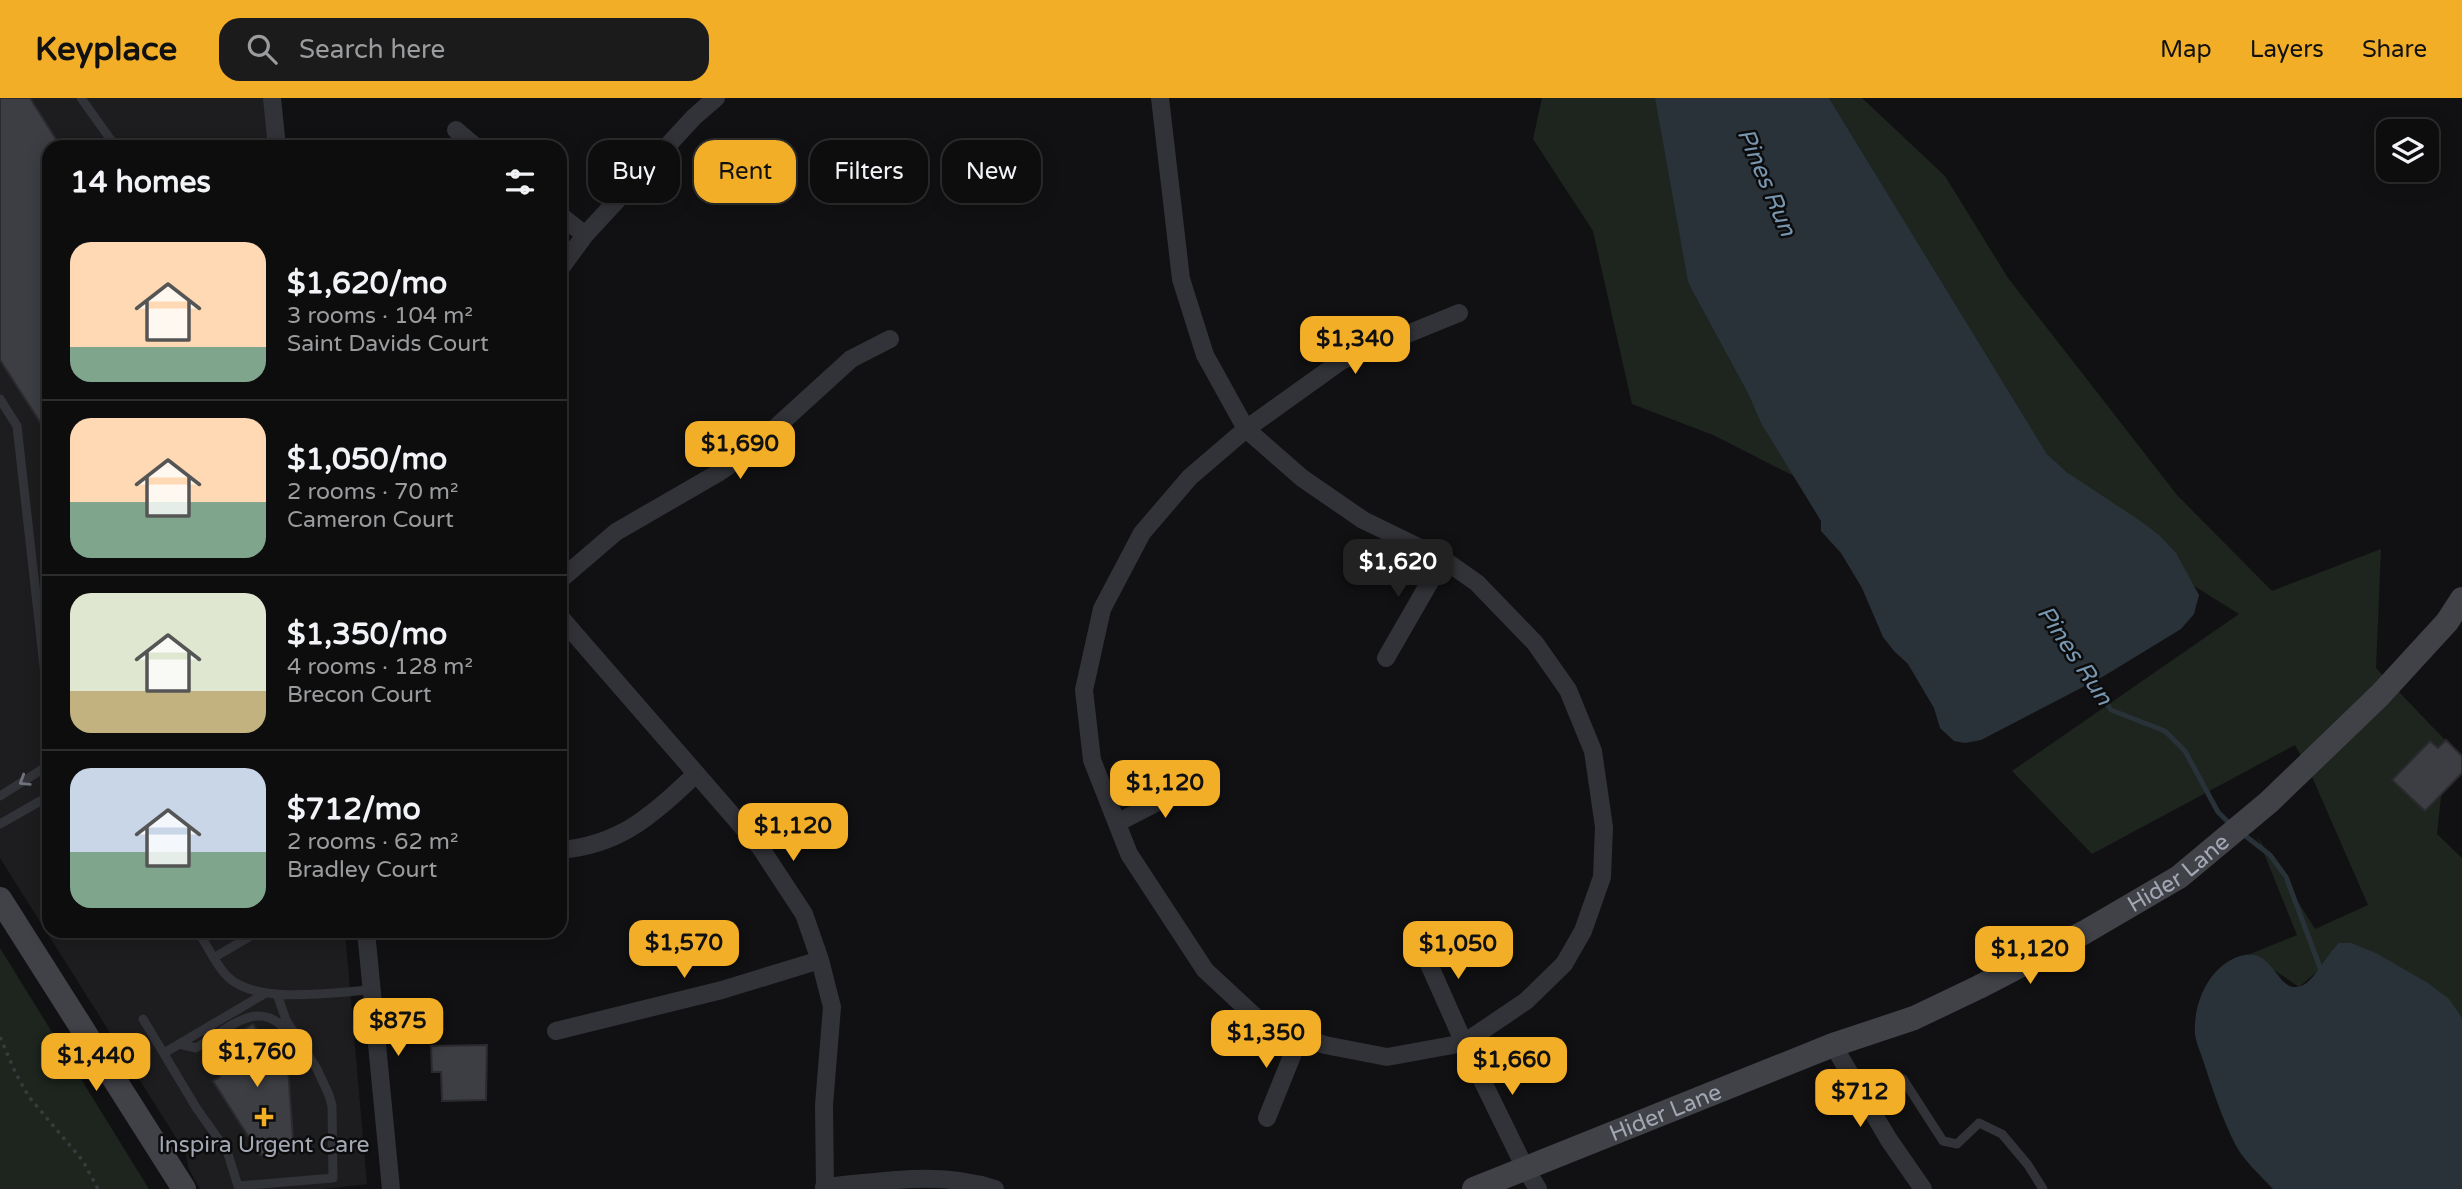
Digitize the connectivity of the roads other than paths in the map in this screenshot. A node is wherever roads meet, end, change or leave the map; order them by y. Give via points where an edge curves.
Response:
1 (81, 98) edge
2 (272, 98) edge
3 (716, 98) edge
4 (1160, 98) edge
5 (456, 130) dead end
6 (111, 140) edge
7 (276, 140) edge
8 (468, 140) edge
9 (567, 221) edge
10 (585, 235) junction
11 (567, 259) edge
12 (1459, 313) dead end
13 (890, 339) dead end
14 (0, 399) edge
15 (1245, 429) junction
16 (1443, 559) junction
17 (567, 574) edge
18 (2462, 599) edge
19 (567, 625) edge
20 (42, 648) edge
21 (1386, 658) dead end
22 (42, 769) edge
23 (696, 774) junction
24 (1194, 783) dead end
25 (0, 796) edge
26 (42, 800) edge
27 (1117, 823) junction
28 (0, 824) edge
29 (567, 850) edge
30 (0, 899) edge
31 (1416, 935) dead end
32 (203, 938) edge
33 (240, 938) edge
34 (247, 938) edge
35 (367, 938) edge
36 (242, 941) junction
37 (215, 957) junction
38 (820, 960) junction
39 (372, 990) junction
40 (264, 994) junction
41 (277, 995) junction
42 (143, 1019) dead end
43 (556, 1031) dead end
44 (1300, 1036) junction
45 (1464, 1043) junction
46 (179, 1044) junction
47 (1833, 1045) junction
48 (164, 1053) junction
49 (1903, 1079) dead end
50 (329, 1095) junction
51 (1267, 1118) dead end
52 (1525, 1168) junction
53 (825, 1188) edge
54 (184, 1189) edge
55 (391, 1189) edge
56 (995, 1189) edge
57 (1474, 1189) edge
58 (1538, 1189) edge
59 (1923, 1189) edge
60 (2043, 1189) edge

1 - 6 lane
2 - 7 street
3 - 10 street
4 - 15 street via 1181,279 1205,355
5 - 8 street
9 - 10 street
10 - 11 street
12 - 15 street via 1341,361
13 - 17 street via 851,359 751,450 616,532
14 - 20 lane via 17,426
15 - 16 street via 1302,478 1363,520
15 - 27 street via 1190,477 1142,533 1102,609 1084,690 1092,761
16 - 21 street
16 - 45 street via 1477,583 1526,633 1568,690 1593,751 1604,827 1602,877 1583,931 1564,964 1526,1001
18 - 47 street, Hider Lane via 2447,622 2380,695 2269,802 2179,877 1979,987 1914,1018
19 - 23 street
22 -> 25 lane
23 - 29 street via 652,814 620,835
23 - 38 street via 760,847 804,914
24 - 27 street
26 - 28 lane
27 - 44 street via 1129,854 1205,970 1262,1023
30 - 54 street
31 - 45 street
32 - 37 lane
33 - 36 lane
34 - 36 lane
35 - 39 street
36 - 37 lane
37 - 40 lane via 228,977
38 - 43 street via 722,990
38 - 53 street via 832,1007 824,1105
39 - 41 lane
39 - 55 street
40 - 41 lane
40 - 46 lane
41 - 50 lane via 286,1020
42 - 48 lane
44 - 45 street via 1387,1057
44 - 51 street
45 - 52 street
46 - 48 lane
46 - 50 lane via 197,1048 258,1014 272,1017
47 - 52 street, Hider Lane
47 - 59 street
48 - 50 lane via 227,1151 238,1186 333,1178
49 - 60 lane via 1943,1141 1958,1143 1979,1122 2002,1134
52 - 57 street, Hider Lane
52 - 58 street
53 - 56 street via 940,1178

